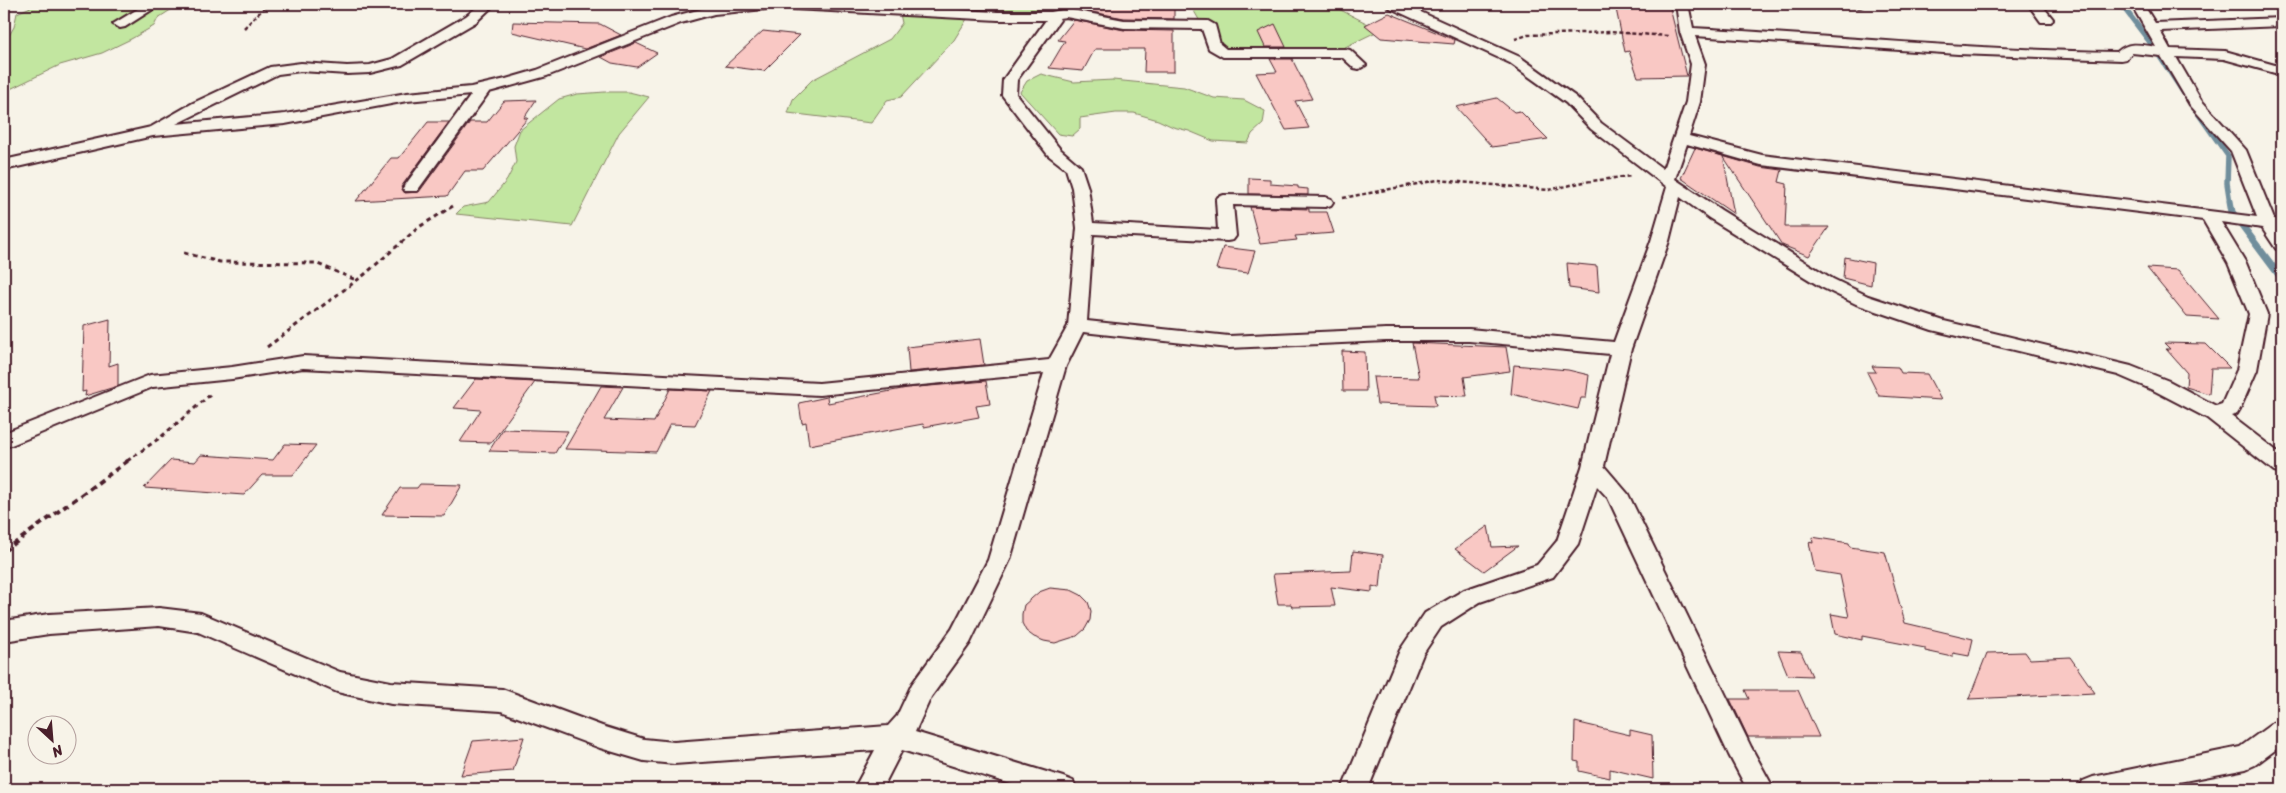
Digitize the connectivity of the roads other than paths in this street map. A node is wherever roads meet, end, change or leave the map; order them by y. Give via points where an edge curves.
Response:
1 (155, 4) edge
2 (489, 4) edge
3 (775, 4) edge
4 (1084, 4) edge
5 (1393, 4) edge
6 (1682, 4) edge
7 (2034, 4) edge
8 (2137, 4) edge
9 (1059, 14) junction
10 (2046, 19) dead end
11 (2282, 22) edge
12 (120, 24) dead end
13 (2152, 27) junction
14 (1688, 35) junction
15 (2167, 53) junction
16 (1359, 65) dead end
17 (2282, 71) edge
18 (484, 88) junction
19 (153, 131) junction
20 (1681, 138) junction
21 (4, 165) edge
22 (1666, 179) junction
23 (410, 188) dead end
24 (1325, 202) road end
25 (2216, 217) junction
26 (2270, 224) edge
27 (1085, 228) junction
28 (2282, 245) edge
29 (1077, 326) junction
30 (1621, 349) junction
31 (1056, 366) junction
32 (2214, 414) junction
33 (4, 441) edge
34 (2282, 466) edge
35 (1593, 467) junction
36 (4, 631) edge
37 (2282, 731) edge
38 (895, 737) junction
39 (868, 789) edge
40 (1063, 789) edge
41 (1355, 789) edge
42 (1761, 789) edge
43 (2093, 789) edge

1 - 12 street
2 - 19 street via 471,19 397,62 370,69 301,67 276,70
3 - 9 street via 998,16
3 - 18 street via 713,10 676,20 542,73
4 - 9 street
5 - 22 street via 1515,60 1571,100 1596,126
6 - 14 street
7 - 10 street
8 - 13 street
9 - 16 street via 1124,24 1208,25 1214,46 1223,53 1345,53
9 - 27 street via 1010,80 1009,95 1054,152 1073,167 1080,188
11 - 13 street
13 - 15 street
14 - 15 street via 1762,36 1920,49 2088,56 2120,56 2129,48
14 - 20 street via 1698,64 1693,102
15 - 17 street via 2225,55
15 - 26 street via 2195,102 2238,150
18 - 19 street via 407,97 285,119
18 - 23 street
19 - 21 street
20 - 22 street
20 - 25 street via 1762,160
22 - 30 street via 1660,241
22 - 32 street via 1715,214 1827,283 1862,300 1939,326 2124,370
24 - 27 street via 1224,200 1227,236
25 - 26 street
25 - 32 street via 2258,314 2244,378 2230,409
26 - 28 street
27 - 29 street
29 - 30 street via 1229,342 1469,335
29 - 31 street
30 - 35 street
31 - 33 street via 819,389 303,362 150,381
31 - 38 street via 1000,560 961,636 921,692 907,723
32 - 34 street
35 - 41 street via 1567,544 1545,571 1472,596 1433,620 1412,650
35 - 42 street via 1617,494 1742,756
36 - 38 street via 49,624 159,616 201,623 337,682 391,693 502,700 600,736 659,752
37 - 43 street via 2246,758
38 - 39 street
38 - 40 street

